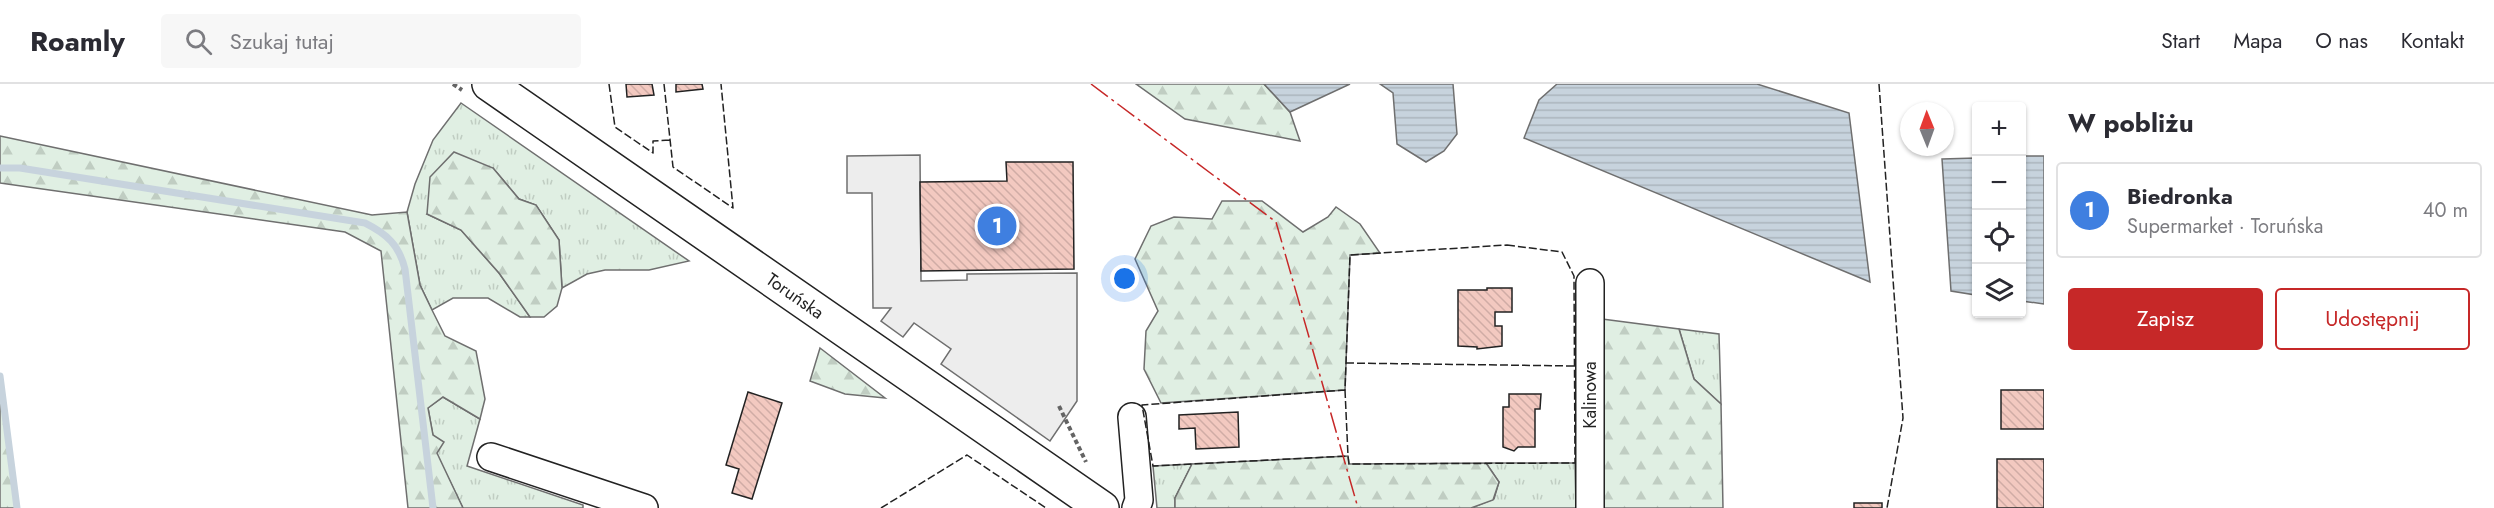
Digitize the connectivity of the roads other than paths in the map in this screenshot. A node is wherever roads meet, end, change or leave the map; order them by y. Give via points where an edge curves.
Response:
1 (489, 84) edge
2 (1590, 283) dead end
3 (1132, 417) dead end
4 (491, 457) dead end
5 (601, 501) edge
6 (644, 508) edge
7 (1101, 508) edge
8 (1136, 508) edge
9 (1590, 508) edge

1 - 7 main road, Toruńska
2 - 9 street, Kalinowa
3 - 8 street via 1139,500
4 - 5 street
5 - 6 street

